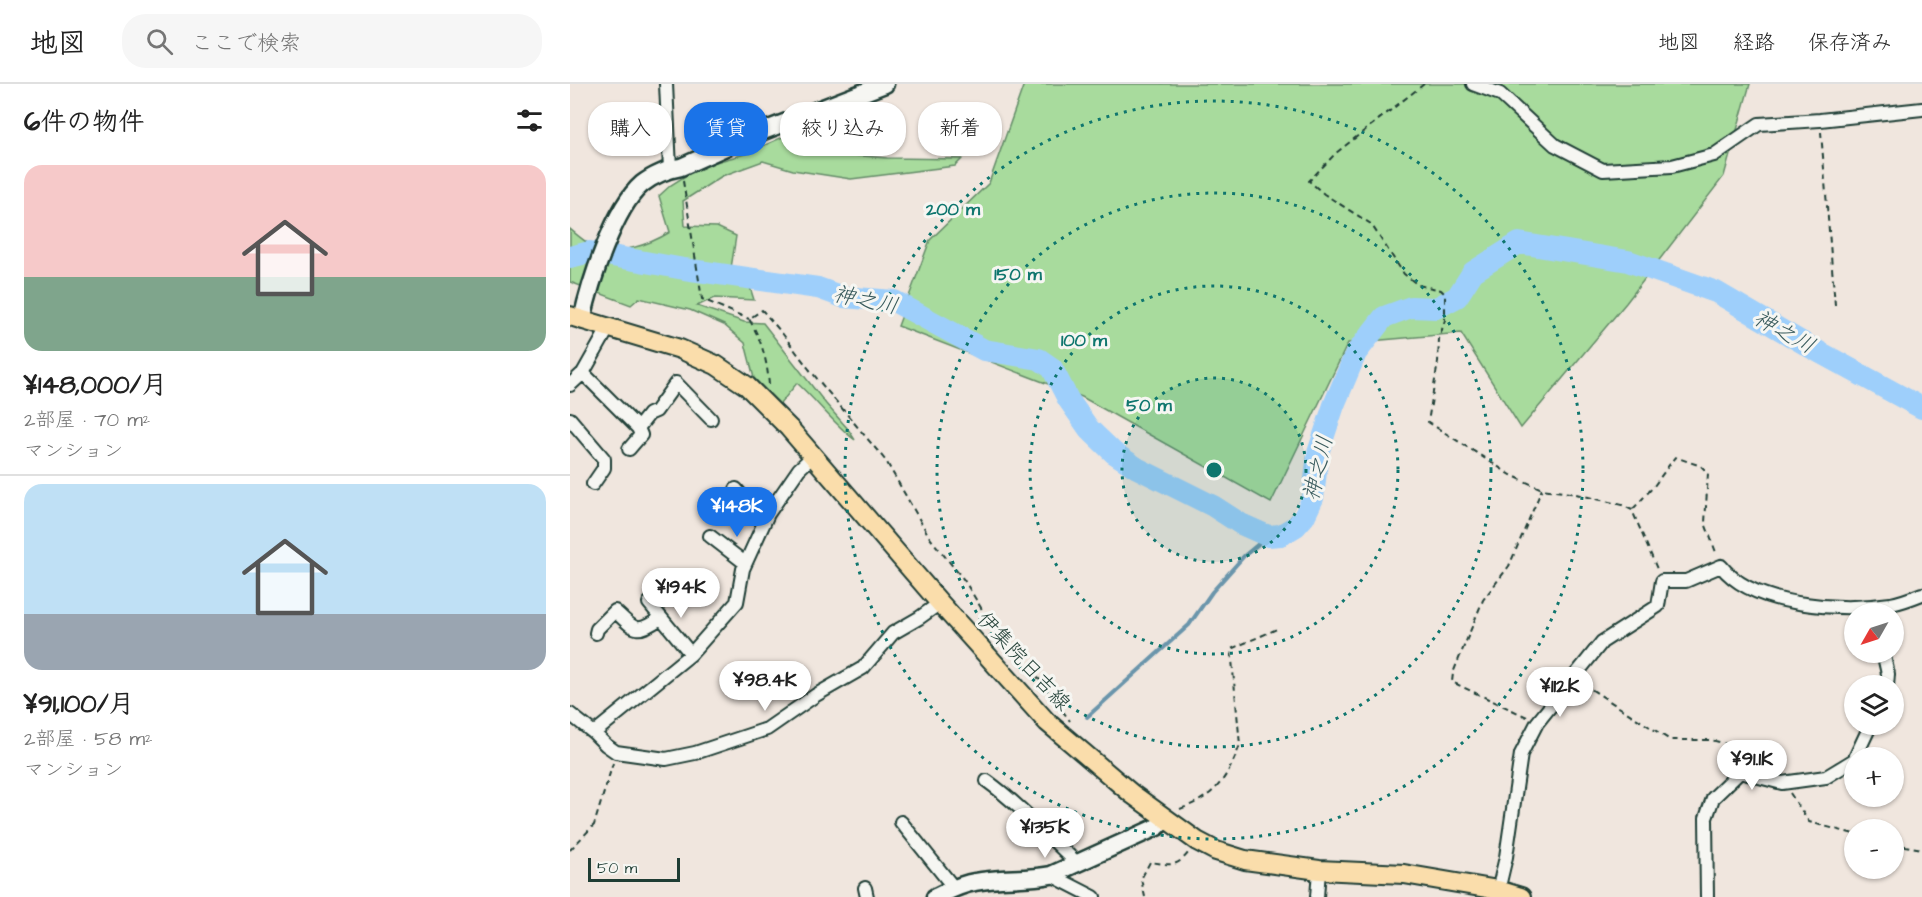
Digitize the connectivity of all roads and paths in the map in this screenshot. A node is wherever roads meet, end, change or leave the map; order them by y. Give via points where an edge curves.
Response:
1 (666, 84) edge
2 (885, 84) edge
3 (1424, 84) edge
4 (1473, 84) edge
5 (1922, 109) edge
6 (1820, 120) junction
7 (675, 168) junction
8 (1835, 305) dead end
9 (576, 318) edge
10 (750, 319) junction
11 (609, 327) junction
12 (583, 373) junction
13 (570, 385) edge
14 (766, 404) junction
15 (570, 419) edge
16 (711, 419) dead end
17 (638, 428) junction
18 (629, 449) dead end
19 (813, 456) junction
20 (593, 484) dead end
21 (736, 489) dead end
22 (1542, 489) junction
23 (1632, 510) junction
24 (768, 514) junction
25 (710, 536) dead end
26 (745, 563) junction
27 (1721, 566) junction
28 (1662, 581) junction
29 (1922, 594) edge
30 (649, 603) dead end
31 (940, 603) junction
32 (1903, 603) edge
33 (1844, 608) edge
34 (661, 618) junction
35 (1277, 630) dead end
36 (596, 633) dead end
37 (691, 654) junction
38 (1573, 678) junction
39 (570, 714) edge
40 (1538, 722) junction
41 (1072, 723) dead end
42 (594, 733) junction
43 (616, 752) junction
44 (1844, 765) edge
45 (1740, 772) junction
46 (987, 781) dead end
47 (1782, 783) junction
48 (1165, 819) junction
49 (902, 822) dead end
50 (1844, 831) edge
51 (1197, 842) junction
52 (1904, 846) edge
53 (1922, 849) edge
54 (570, 850) edge
55 (1078, 864) junction
56 (1319, 870) junction
57 (1051, 875) junction
58 (954, 888) junction
59 (1497, 894) edge
60 (935, 897) edge
61 (1094, 897) edge
62 (1145, 897) edge
63 (1317, 897) edge
64 (1521, 897) edge
65 (1707, 897) edge

1 - 7 street
2 - 7 street
3 - 22 path via 1336,153 1309,182 1371,224 1404,274 1418,285 1445,294 1445,320 1428,422 1511,475
4 - 6 street via 1500,94 1555,145 1604,170 1672,166 1714,155 1759,124
5 - 6 street
6 - 8 path
7 - 9 street via 643,183 628,200
7 - 10 path via 695,245 702,299
9 - 11 main road, 伊集院日吉線
10 - 14 path via 768,362
10 - 41 path via 762,310 885,461 930,538 964,580 1002,642 1039,680
11 - 12 street
11 - 14 main road, 伊集院日吉線 via 680,349 716,365
12 - 13 street
12 - 17 street
14 - 19 main road, 伊集院日吉線
15 - 20 street via 604,459 604,468
16 - 17 street via 676,383
17 - 18 street via 641,435
19 - 24 street via 799,469
19 - 31 main road, 伊集院日吉線
21 - 24 street via 747,502
22 - 23 path
22 - 40 path via 1509,566 1483,600 1452,682
23 - 27 path via 1675,457 1701,466 1708,473 1705,524
23 - 28 path
24 - 26 street
25 - 26 street
26 - 37 street via 737,602
27 - 28 street via 1686,581
27 - 33 street via 1730,577 1768,596
28 - 38 street via 1658,606 1602,642
29 - 32 street
30 - 34 street
31 - 43 street via 893,633 863,668 766,729 666,759
31 - 48 main road, 伊集院日吉線 via 1047,722
34 - 36 street via 638,629 615,611
34 - 37 street
35 - 48 path via 1231,649 1239,745 1236,755 1213,794
37 - 42 street
38 - 40 street
38 - 45 path via 1670,740 1711,740 1731,745
39 - 42 street
40 - 59 street via 1521,753
42 - 43 street
43 - 54 path via 594,825
44 - 47 street via 1826,777
45 - 47 street
45 - 65 street via 1713,798 1706,818
46 - 55 street via 1014,800
47 - 50 path via 1809,822
48 - 51 main road, 伊集院日吉線
48 - 55 street via 1157,827
49 - 58 street
51 - 56 main road, 伊集院日吉線 via 1245,860
51 - 62 path via 1182,862 1149,862 1141,879
52 - 53 path
55 - 57 street
56 - 59 main road, 伊集院日吉線 via 1404,874
56 - 63 street
57 - 58 street via 974,882
57 - 61 street
58 - 60 street
59 - 64 main road, 伊集院日吉線

